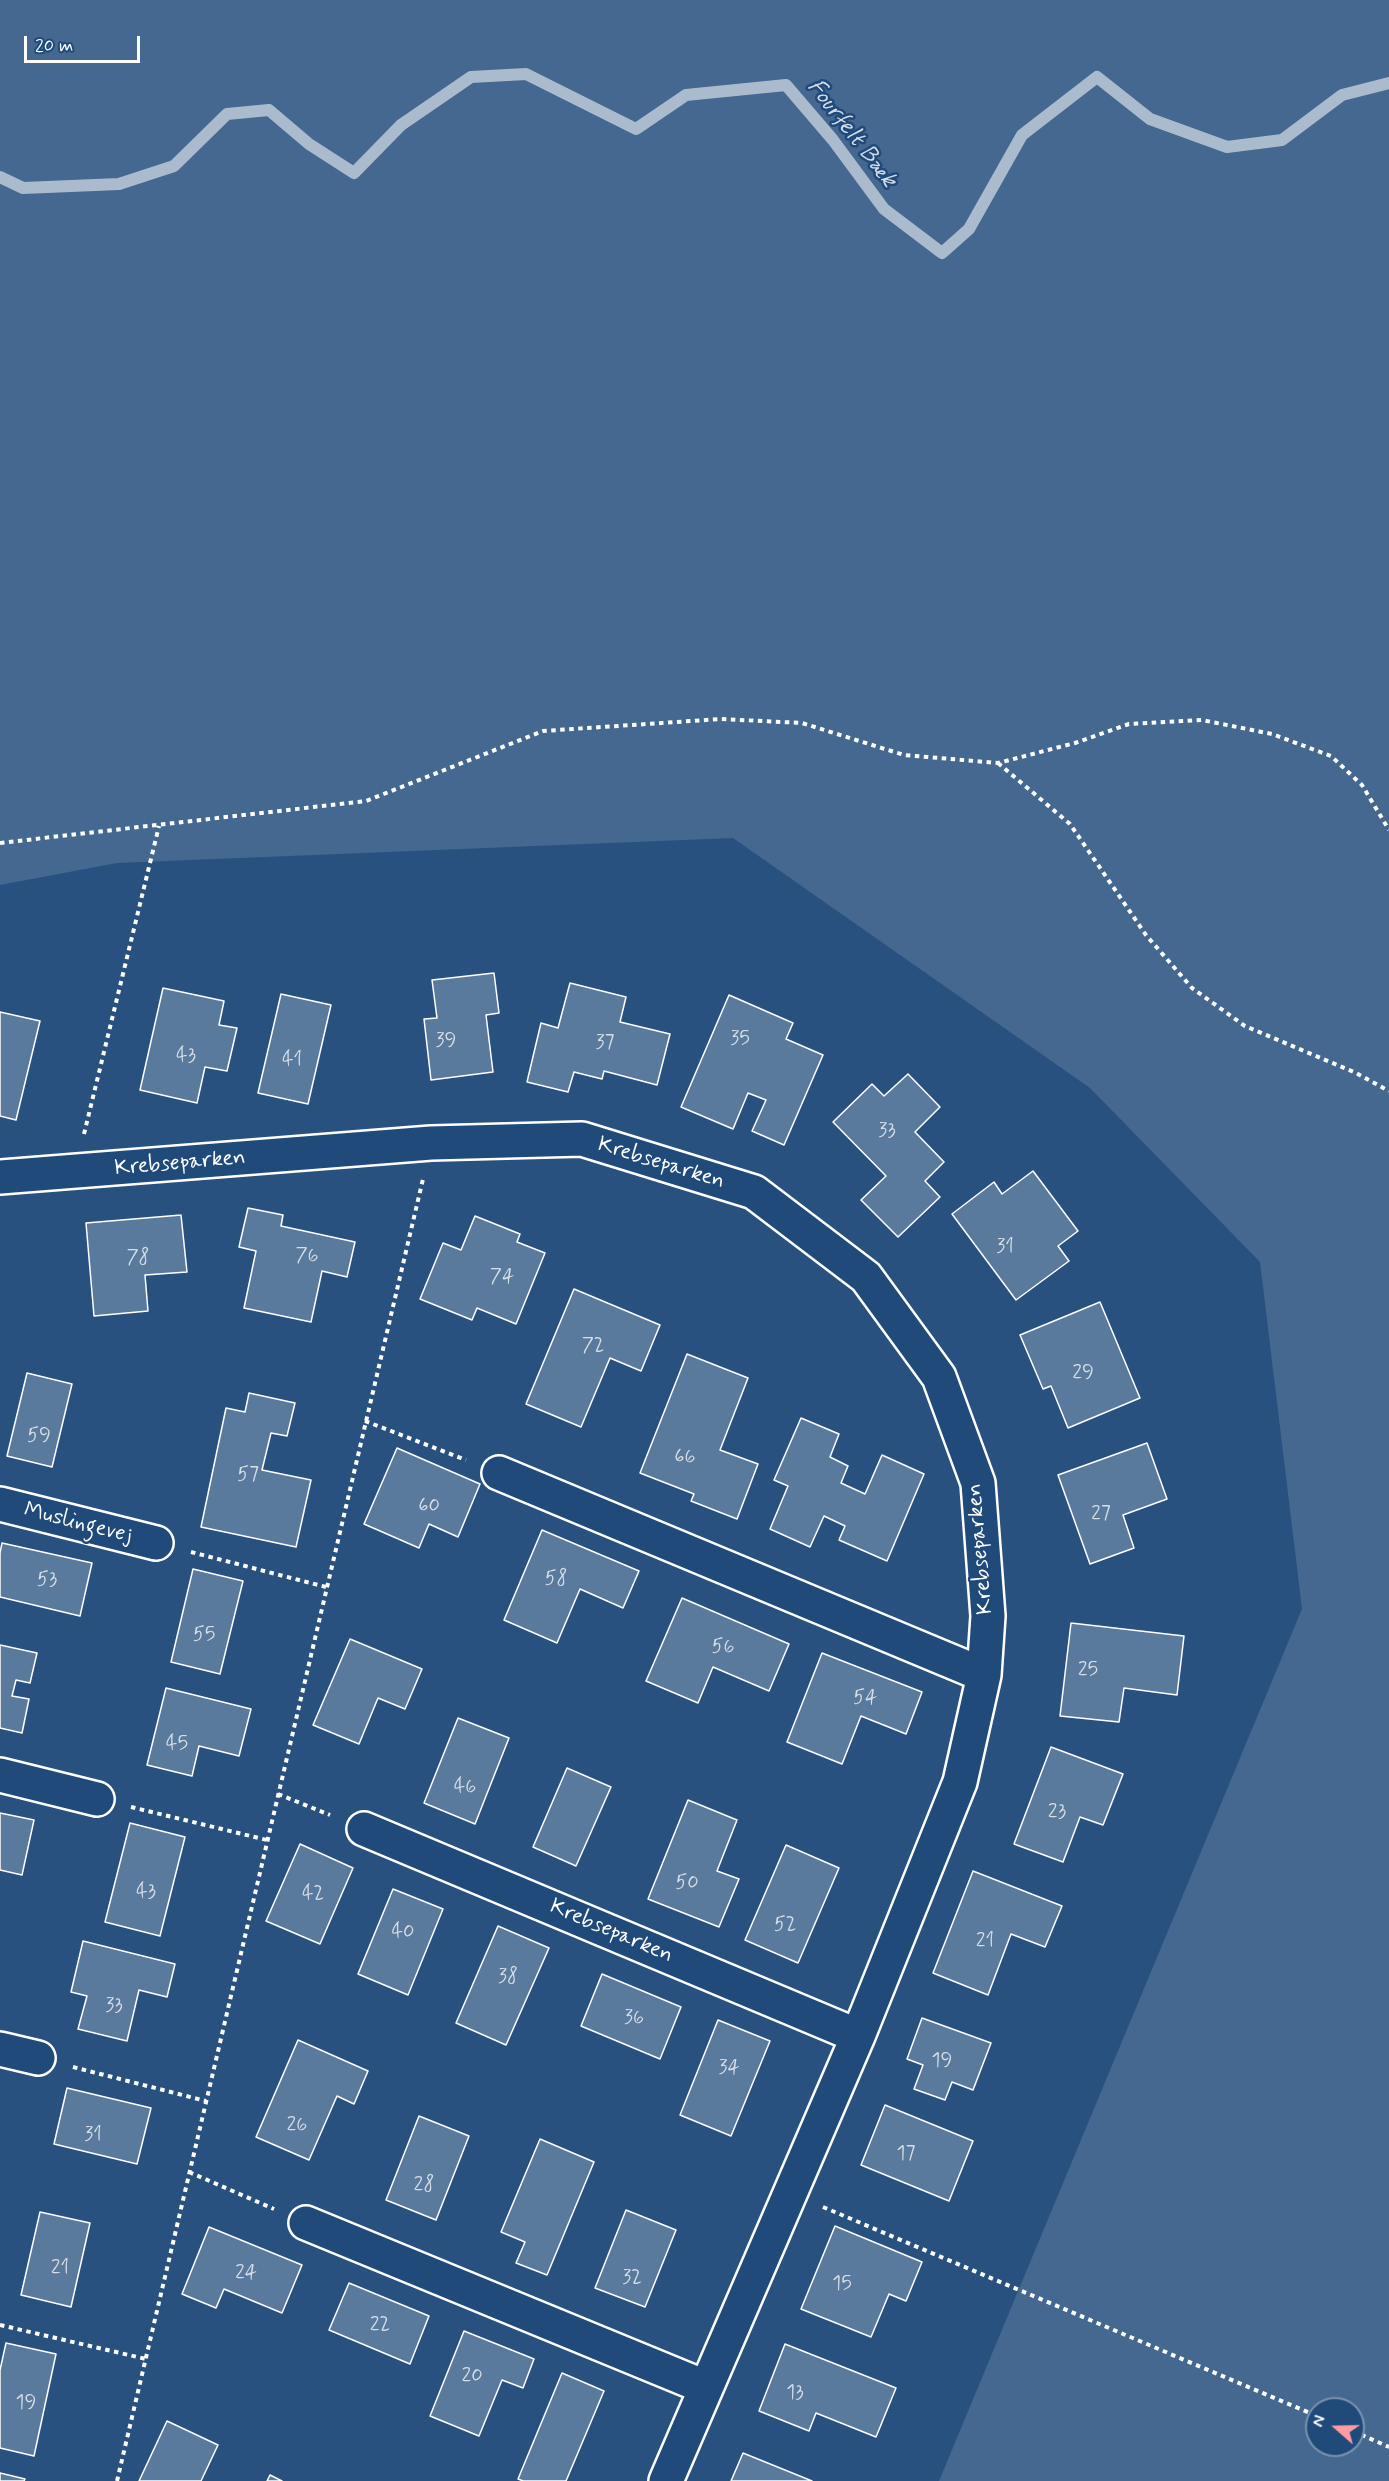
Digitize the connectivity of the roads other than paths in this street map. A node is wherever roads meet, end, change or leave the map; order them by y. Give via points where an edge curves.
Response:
1 (0, 1177) edge
2 (499, 1473) road end
3 (0, 1504) edge
4 (156, 1543) road end
5 (984, 1675) junction
6 (0, 1775) edge
7 (97, 1799) road end
8 (364, 1829) road end
9 (858, 2036) junction
10 (0, 2049) edge
11 (38, 2058) road end
12 (306, 2223) road end
13 (705, 2388) junction
14 (666, 2481) edge

1 - 5 street, Krebseparken via 431,1143 582,1140 754,1192 866,1277 939,1377 978,1483 988,1616
2 - 5 street
3 - 4 street, Muslingevej
5 - 9 street, Krebseparken via 960,1782
6 - 7 street
8 - 9 street, Krebseparken
9 - 13 street, Krebseparken
10 - 11 street
12 - 13 street
13 - 14 street, Krebseparken

